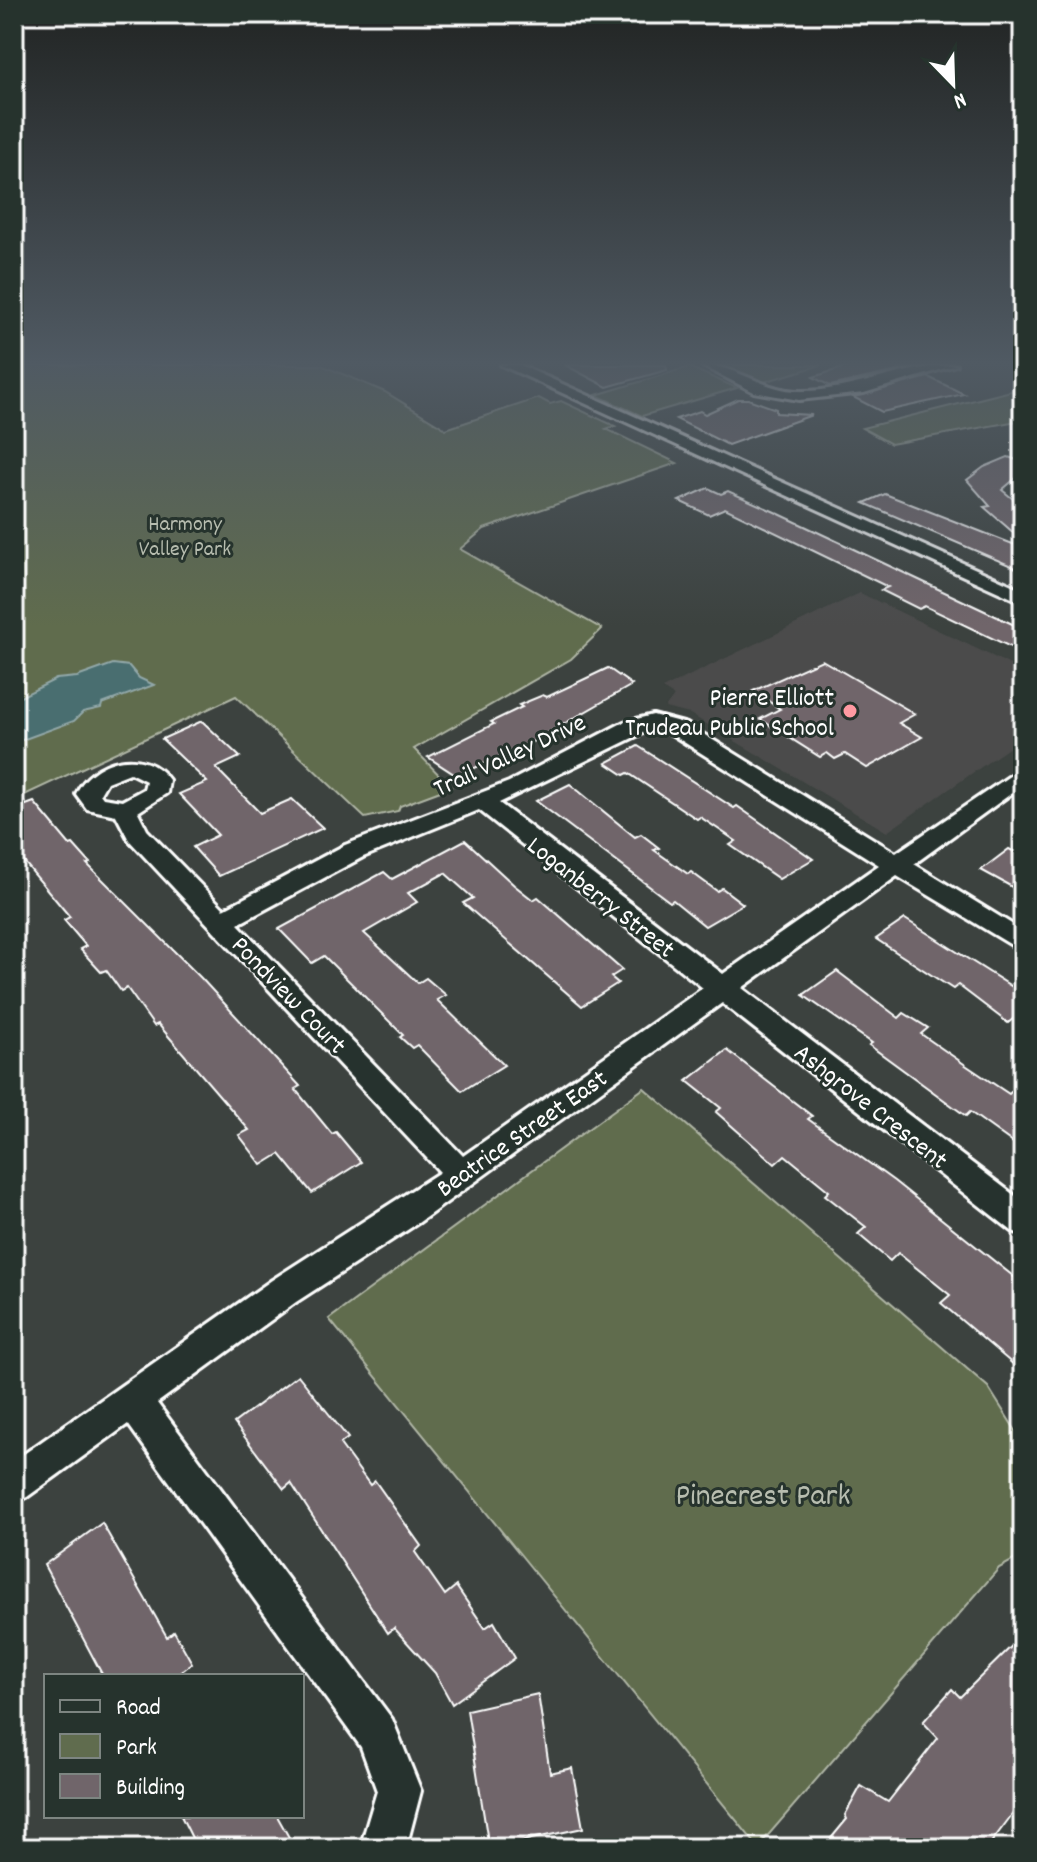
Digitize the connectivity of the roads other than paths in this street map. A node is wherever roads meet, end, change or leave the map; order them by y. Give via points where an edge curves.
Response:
1 (701, 452) edge
2 (1023, 597) edge
3 (1023, 774) edge
4 (483, 802) junction
5 (125, 809) dead end
6 (896, 865) junction
7 (221, 922) junction
8 (1023, 943) edge
9 (721, 989) junction
10 (461, 1174) junction
11 (1023, 1221) edge
12 (132, 1399) junction
13 (14, 1484) edge
14 (383, 1848) edge

1 - 2 street
3 - 6 street, Beatrice Street East
4 - 6 street, Trail Valley Drive via 653,721 679,729
4 - 7 street, Trail Valley Drive via 383,837
4 - 9 street, Loganberry Street
5 - 7 street, Pondview Court via 137,834
6 - 8 street
6 - 9 street, Beatrice Street East
7 - 10 street, Pondview Court
9 - 10 street, Beatrice Street East
9 - 11 street, Ashgrove Crescent
10 - 12 street, Beatrice Street East
12 - 13 street, Beatrice Street East
12 - 14 street via 377,1734 399,1791

